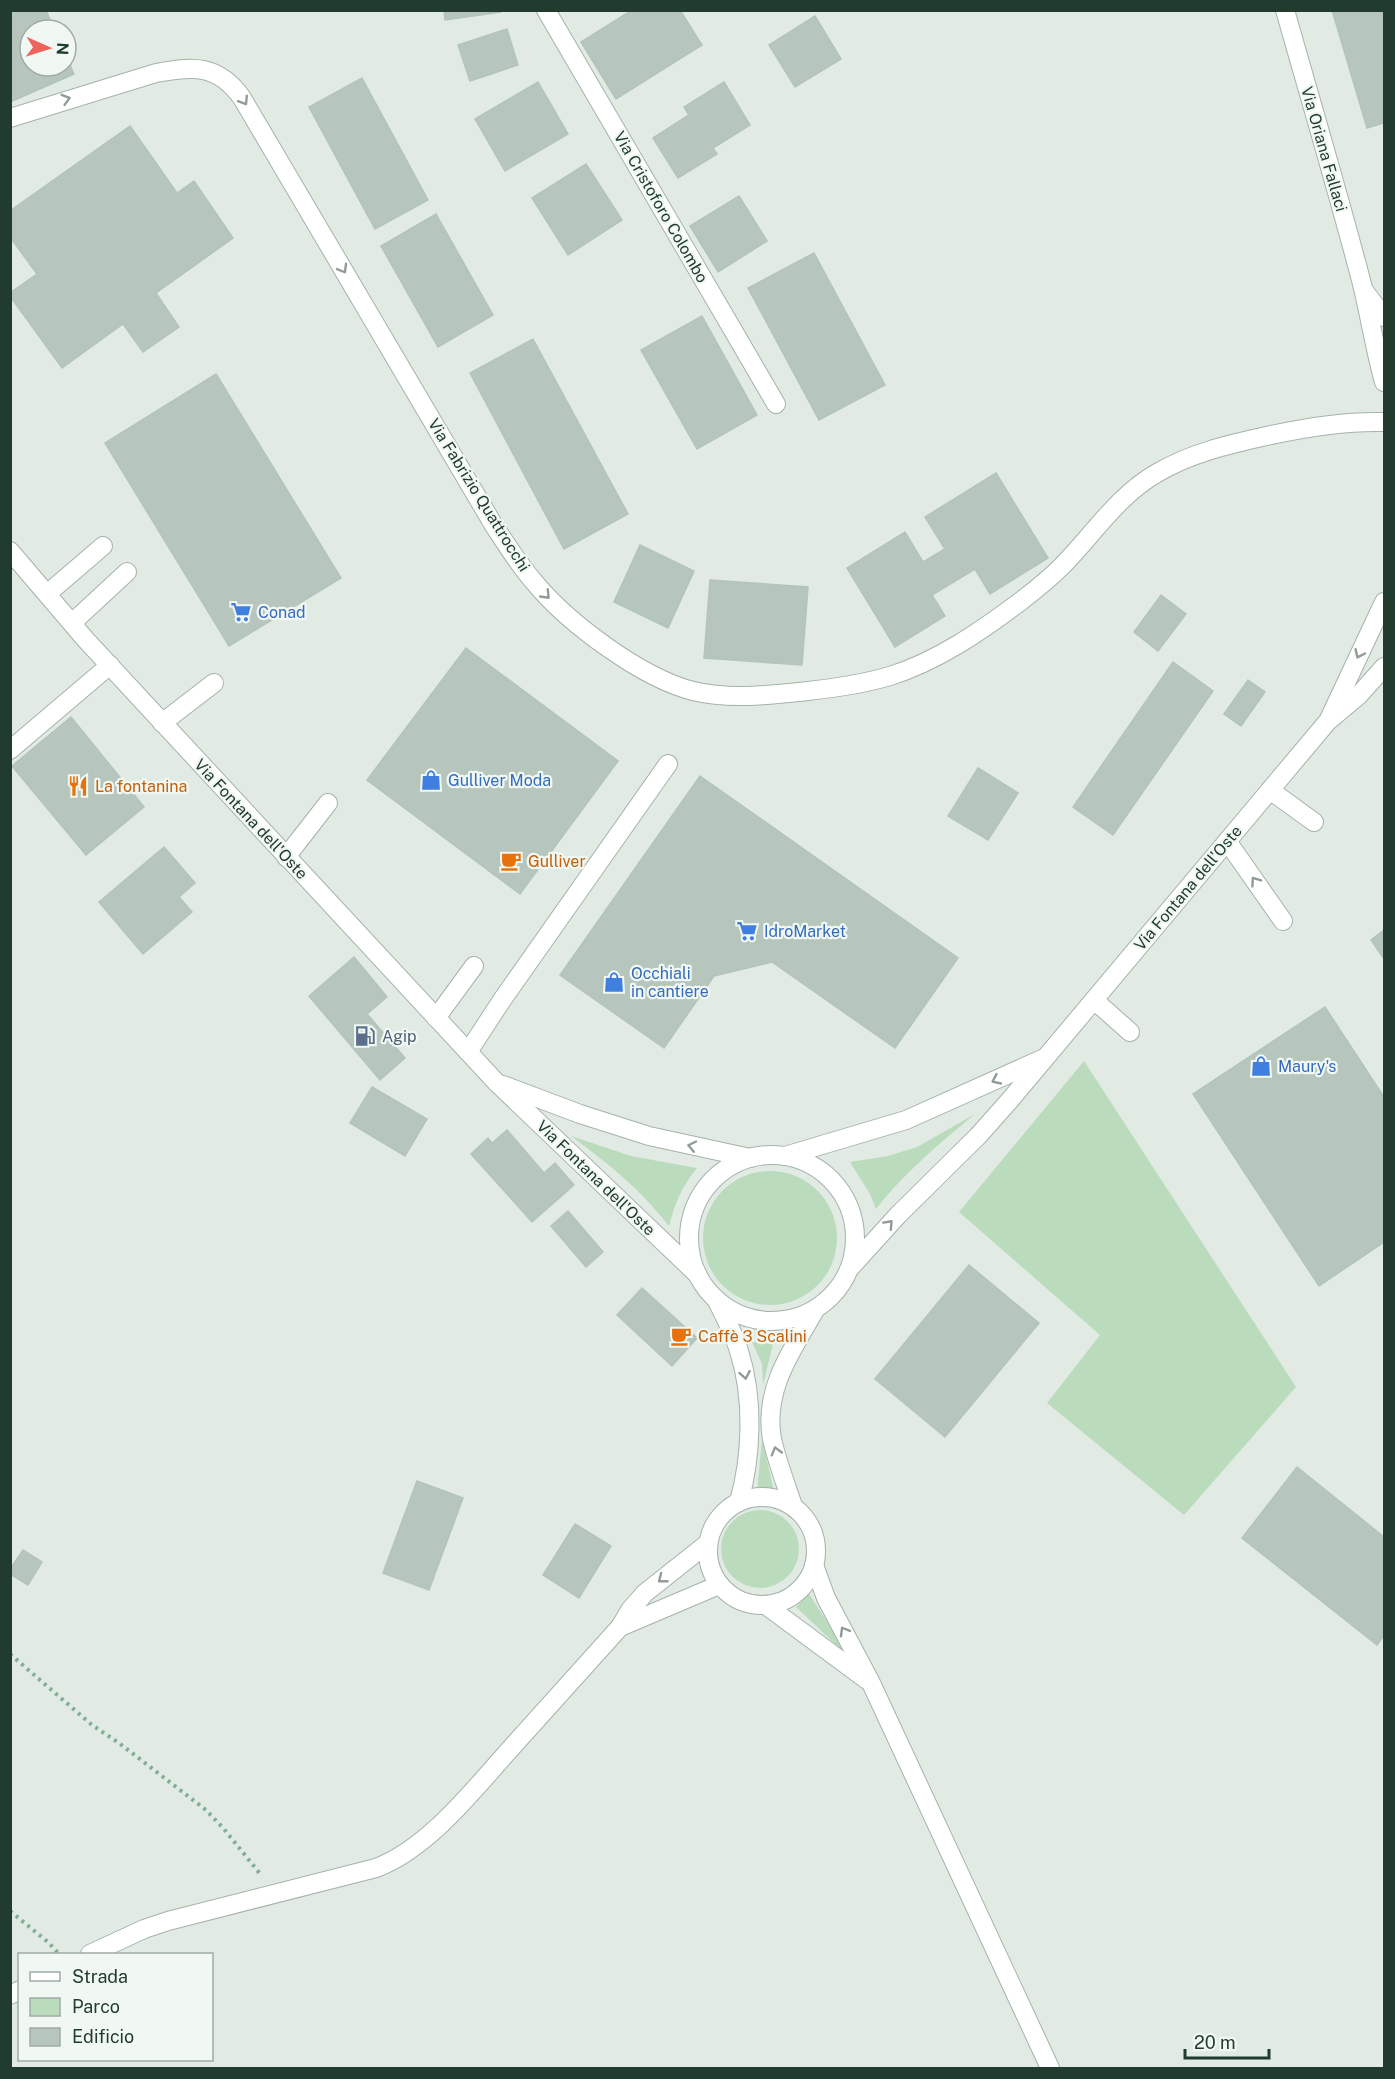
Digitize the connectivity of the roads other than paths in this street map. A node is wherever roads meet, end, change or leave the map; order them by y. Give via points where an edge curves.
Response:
1 (546, 10) edge
2 (1285, 10) edge
3 (10, 118) edge
4 (1362, 288) junction
5 (1384, 317) edge
6 (1384, 382) edge
7 (776, 404) dead end
8 (1384, 422) edge
9 (103, 546) dead end
10 (10, 551) edge
11 (126, 572) dead end
12 (47, 594) junction
13 (1384, 602) edge
14 (72, 623) junction
15 (110, 665) junction
16 (1384, 667) edge
17 (213, 683) dead end
18 (1328, 721) junction
19 (162, 723) junction
20 (10, 750) edge
21 (668, 764) dead end
22 (1270, 790) junction
23 (327, 803) dead end
24 (1314, 822) dead end
25 (1227, 841) junction
26 (286, 857) junction
27 (1283, 921) dead end
28 (474, 966) dead end
29 (1094, 1000) junction
30 (436, 1018) junction
31 (1130, 1032) dead end
32 (468, 1053) junction
33 (1049, 1055) junction
34 (496, 1082) junction
35 (785, 1156) junction
36 (750, 1158) junction
37 (850, 1268) junction
38 (697, 1274) junction
39 (717, 1301) junction
40 (815, 1310) junction
41 (739, 1502) junction
42 (793, 1506) junction
43 (708, 1543) junction
44 (814, 1565) junction
45 (719, 1585) junction
46 (767, 1606) junction
47 (621, 1627) junction
48 (871, 1683) junction
49 (92, 1953) edge
50 (1050, 2068) edge

1 - 7 street, Via Cristoforo Colombo
2 - 4 street, Via Oriana Fallaci
3 -> 8 street, Via Fabrizio Quattrocchi via 156,73 189,68 207,70 227,80 242,98 493,524 526,572 558,607 625,659 654,676 695,691 729,695 786,693 854,684 904,671 957,644 1022,600 1062,566 1125,497 1168,467 1192,455 1271,435 1351,422
4 - 5 street, Via Oriana Fallaci
4 - 6 street, Via Oriana Fallaci
9 - 12 street
10 - 12 street, Via Fontana dell'Oste
11 - 14 street
12 - 14 street, Via Fontana dell'Oste
13 -> 18 street, Via Fontana dell'Oste
14 - 15 street, Via Fontana dell'Oste
15 - 19 street, Via Fontana dell'Oste
15 - 20 street
16 - 18 street, Via Fontana dell'Oste
17 - 19 street
18 - 22 street, Via Fontana dell'Oste
19 - 26 street, Via Fontana dell'Oste
21 - 32 street
22 - 24 street
22 - 25 street, Via Fontana dell'Oste
23 - 26 street
27 -> 25 street
25 - 29 street, Via Fontana dell'Oste
26 - 30 street, Via Fontana dell'Oste
28 - 30 street
29 - 31 street
29 - 33 street, Via Fontana dell'Oste
30 - 32 street, Via Fontana dell'Oste
32 - 34 street, Via Fontana dell'Oste
33 -> 35 street, Via Fontana dell'Oste via 906,1120
37 -> 33 street, Via Fontana dell'Oste via 978,1137
36 -> 34 street, Via Fontana dell'Oste via 650,1136
34 - 38 street, Via Fontana dell'Oste
35 - 36 street
35 - 37 street via 808,1163 828,1176 844,1196 854,1227
36 - 38 street via 724,1170 704,1191 691,1217 689,1246
37 - 40 street via 836,1292
38 - 39 street
39 - 40 street via 739,1315 765,1321 791,1320
39 -> 41 street via 739,1351 748,1400 746,1462
42 -> 40 street via 773,1442 770,1407 780,1373
41 - 42 street via 757,1497 776,1498
41 - 43 street via 724,1512
42 - 44 street via 813,1533
43 - 45 street via 711,1572
43 -> 47 street via 645,1593
44 - 46 street via 797,1593
48 -> 44 street via 826,1598
45 - 46 street via 732,1597
45 - 47 street
46 - 48 street
47 - 49 street via 465,1800 411,1850 376,1868 168,1921
48 - 50 street

